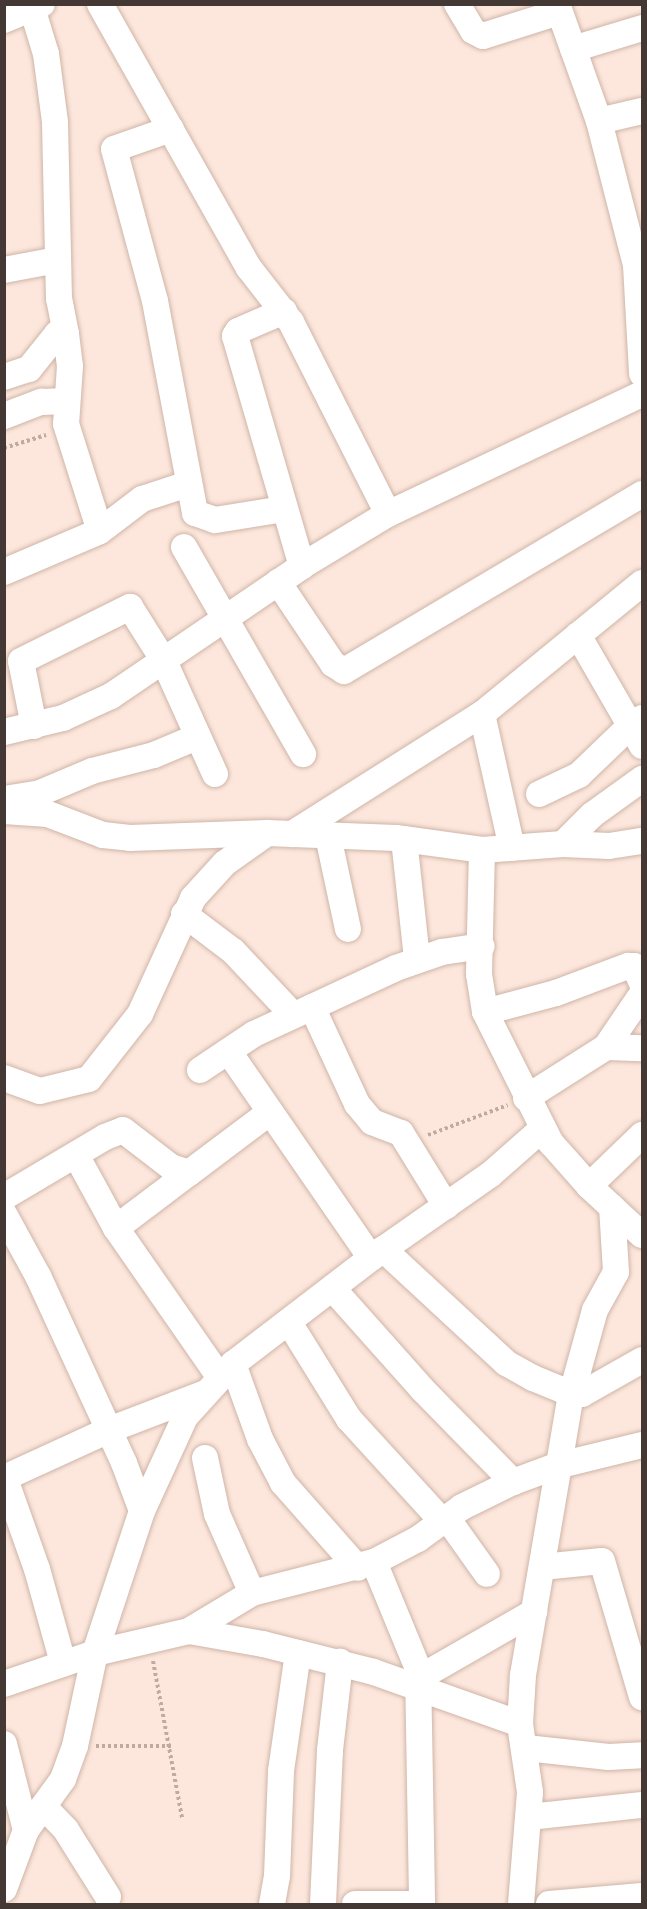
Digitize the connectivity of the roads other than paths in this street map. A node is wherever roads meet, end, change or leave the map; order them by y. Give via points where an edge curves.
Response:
1 (100, 4) edge
2 (457, 4) edge
3 (37, 6) edge
4 (558, 8) edge
5 (4, 20) edge
6 (642, 28) edge
7 (573, 49) junction
8 (642, 111) edge
9 (599, 121) junction
10 (171, 129) junction
11 (57, 260) junction
12 (639, 264) edge
13 (4, 270) edge
14 (284, 311) junction
15 (66, 334) junction
16 (642, 374) edge
17 (4, 377) edge
18 (642, 394) edge
19 (66, 401) junction
20 (4, 416) edge
21 (188, 484) junction
22 (642, 494) edge
23 (284, 509) junction
24 (388, 514) junction
25 (100, 531) junction
26 (184, 547) dead end
27 (302, 566) junction
28 (4, 572) edge
29 (278, 582) junction
30 (642, 583) edge
31 (223, 619) junction
32 (578, 635) junction
33 (164, 661) junction
34 (482, 714) junction
35 (34, 726) junction
36 (638, 730) edge
37 (4, 732) edge
38 (197, 737) junction
39 (303, 754) dead end
40 (214, 774) dead end
41 (642, 779) edge
42 (539, 794) dead end
43 (4, 799) edge
44 (4, 811) edge
45 (267, 833) junction
46 (292, 834) junction
47 (328, 836) junction
48 (404, 839) junction
49 (642, 841) edge
50 (563, 844) junction
51 (512, 848) junction
52 (482, 850) junction
53 (184, 914) junction
54 (348, 929) dead end
55 (482, 946) junction
56 (417, 959) junction
57 (642, 983) edge
58 (642, 994) edge
59 (303, 1011) junction
60 (484, 1012) junction
61 (606, 1047) junction
62 (642, 1048) edge
63 (229, 1052) junction
64 (200, 1070) dead end
65 (4, 1078) edge
66 (526, 1098) junction
67 (269, 1113) junction
68 (542, 1129) junction
69 (642, 1135) edge
70 (76, 1155) junction
71 (189, 1173) junction
72 (589, 1186) junction
73 (4, 1197) edge
74 (447, 1206) junction
75 (612, 1207) junction
76 (4, 1214) edge
77 (116, 1228) junction
78 (642, 1235) edge
79 (377, 1254) junction
80 (334, 1290) junction
81 (290, 1324) junction
82 (642, 1360) edge
83 (219, 1378) junction
84 (572, 1395) junction
85 (109, 1430) junction
86 (642, 1445) edge
87 (205, 1458) dead end
88 (556, 1466) junction
89 (5, 1478) edge
90 (513, 1482) junction
91 (142, 1511) junction
92 (443, 1522) junction
93 (366, 1565) junction
94 (542, 1567) junction
95 (487, 1574) dead end
96 (252, 1593) junction
97 (534, 1612) junction
98 (189, 1631) junction
99 (95, 1653) junction
100 (298, 1653) junction
101 (340, 1662) junction
102 (63, 1663) junction
103 (419, 1682) junction
104 (4, 1684) edge
105 (642, 1697) edge
106 (523, 1736) junction
107 (4, 1744) edge
108 (642, 1755) edge
109 (642, 1804) edge
110 (45, 1808) junction
111 (529, 1817) junction
112 (26, 1830) junction
113 (4, 1888) edge
114 (642, 1896) edge
115 (108, 1897) dead end
116 (272, 1905) edge
117 (323, 1905) edge
118 (355, 1905) edge
119 (412, 1905) edge
120 (422, 1905) edge
121 (521, 1905) edge
122 (549, 1905) edge

1 - 10 street
2 - 4 street via 473,31 483,36
3 - 5 street
3 - 11 street via 55,123
4 - 7 street
6 - 7 street
7 - 9 street
8 - 9 street
9 - 12 street
10 - 14 street via 256,279
10 - 21 street via 114,149 156,301
11 - 13 street
11 - 15 street
12 - 16 street
14 - 23 street via 235,334
14 - 24 street
15 - 17 street via 57,334 29,369
15 - 19 street via 70,366
18 - 24 street
19 - 20 street via 40,402
19 - 25 street via 67,428
21 - 23 street via 195,513 207,519
21 - 25 street via 142,499
22 - 29 street via 344,671 333,664
23 - 27 street
24 - 27 street
25 - 28 street
26 - 31 street
27 - 29 street
29 - 31 street
30 - 32 street
31 - 33 street
31 - 39 street
32 - 34 street
32 - 36 street
33 - 35 street via 88,708
33 - 35 street via 132,608 124,609 21,662
33 - 38 street
34 - 46 street
34 - 51 street
35 - 37 street
36 - 42 street via 579,775
38 - 40 street
38 - 43 street via 154,755 92,771 40,793
41 - 50 street via 592,816
44 - 45 street via 48,814 108,836
45 - 46 street
45 - 53 street via 214,874
46 - 47 street
47 - 48 street
47 - 54 street
48 - 52 street
48 - 56 street
49 - 50 street via 609,846
50 - 51 street
51 - 52 street
52 - 55 street
53 - 59 street
53 - 65 street via 140,1014 89,1080 40,1091
55 - 56 street
55 - 60 street via 479,974
56 - 59 street
57 - 60 street via 634,966 628,966 556,993
58 - 61 street
59 - 63 street
59 - 74 street via 357,1104 372,1122 397,1129
60 - 66 street
61 - 62 street
61 - 66 street
63 - 64 street
63 - 67 street
66 - 68 street
67 - 71 street
67 - 79 street
68 - 72 street
68 - 74 street
69 - 72 street
70 - 71 street via 123,1130 171,1167
70 - 73 street
70 - 77 street
71 - 77 street
72 - 75 street
74 - 79 street
75 - 78 street
75 - 84 street via 615,1272 595,1310
76 - 85 street via 38,1276
77 - 83 street
79 - 80 street
79 - 84 street via 506,1363
80 - 81 street
80 - 90 street via 423,1390
81 - 83 street
81 - 92 street via 350,1419
82 - 84 street via 591,1390
83 - 85 street
83 - 91 street via 185,1417
83 - 93 street via 260,1439 283,1483
84 - 88 street
85 - 89 street
85 - 91 street
86 - 88 street
87 - 96 street via 217,1514
88 - 90 street
88 - 94 street
89 - 102 street via 37,1569
90 - 92 street via 462,1507
91 - 99 street
92 - 93 street
92 - 95 street via 452,1525 467,1542
93 - 96 street
93 - 103 street
94 - 97 street
94 - 105 street via 602,1560
96 - 98 street
97 - 103 street
97 - 106 street via 523,1675
98 - 99 street
98 - 100 street
99 - 102 street
99 - 110 street via 75,1746 63,1779
100 - 101 street
100 - 116 street via 281,1771 277,1876
101 - 103 street
101 - 117 street via 330,1750
102 - 104 street
103 - 106 street
103 - 120 street
106 - 108 street via 609,1757
106 - 111 street
107 - 112 street
109 - 111 street
110 - 112 street
110 - 115 street via 66,1830
111 - 121 street
112 - 113 street
114 - 122 street
118 - 119 street

